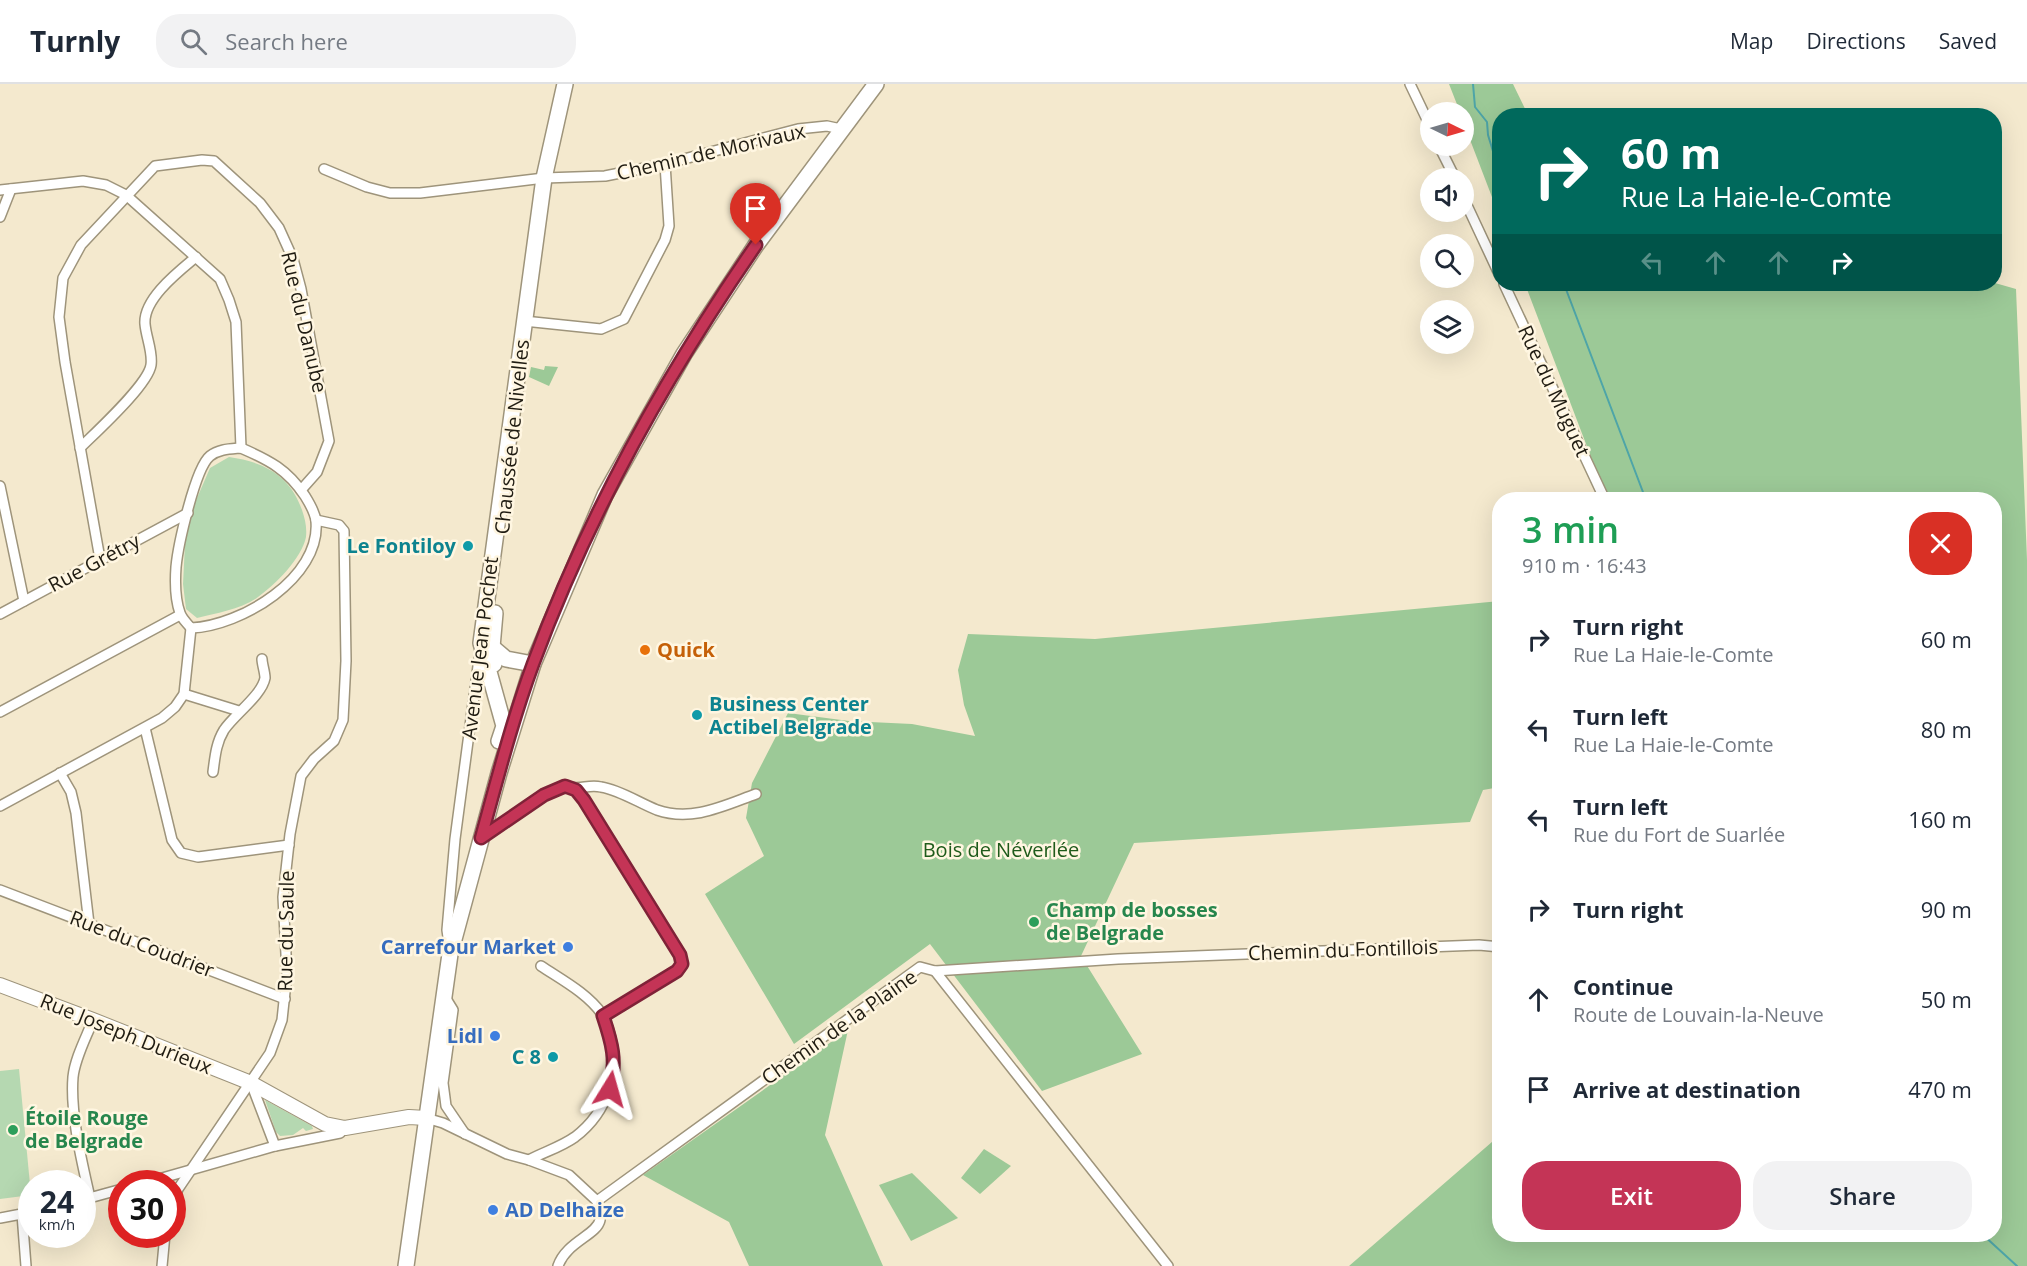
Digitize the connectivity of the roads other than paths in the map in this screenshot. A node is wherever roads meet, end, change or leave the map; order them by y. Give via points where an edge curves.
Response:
1 (565, 84) edge
2 (876, 84) edge
3 (1410, 84) edge
4 (1420, 105) edge
5 (842, 129) junction
6 (665, 164) junction
7 (324, 169) dead end
8 (544, 178) junction
9 (11, 189) junction
10 (0, 190) edge
11 (126, 195) junction
12 (0, 217) edge
13 (1474, 220) edge
14 (196, 257) junction
15 (1492, 259) edge
16 (1507, 291) edge
17 (524, 321) junction
18 (241, 447) junction
19 (80, 448) junction
20 (0, 486) edge
21 (301, 490) junction
22 (1601, 492) edge
23 (188, 513) junction
24 (316, 520) junction
25 (100, 559) junction
26 (24, 601) junction
27 (0, 614) edge
28 (180, 615) junction
29 (191, 628) junction
30 (487, 645) junction
31 (261, 659) dead end
32 (533, 664) junction
33 (184, 694) junction
34 (239, 711) junction
35 (0, 712) edge
36 (145, 728) junction
37 (511, 730) junction
38 (213, 772) dead end
39 (60, 773) junction
40 (499, 773) junction
41 (576, 790) junction
42 (756, 794) dead end
43 (0, 806) edge
44 (481, 838) junction
45 (289, 845) junction
46 (0, 890) edge
47 (89, 924) junction
48 (1492, 946) edge
49 (450, 954) junction
50 (541, 966) dead end
51 (935, 970) junction
52 (0, 985) edge
53 (444, 996) junction
54 (285, 999) junction
55 (603, 1016) junction
56 (93, 1020) junction
57 (251, 1083) junction
58 (426, 1118) junction
59 (345, 1128) junction
60 (466, 1136) junction
61 (275, 1146) junction
62 (529, 1160) junction
63 (193, 1168) junction
64 (82, 1170) edge
65 (186, 1170) edge
66 (186, 1178) edge
67 (597, 1201) junction
68 (18, 1215) edge
69 (0, 1218) edge
70 (26, 1248) edge
71 (164, 1248) edge
72 (26, 1266) edge
73 (162, 1266) edge
74 (406, 1266) edge
75 (558, 1266) edge
76 (1168, 1266) edge

1 - 8 main road
2 - 5 main road
3 - 4 street
5 - 6 street, Chemin de Morivaux via 798,129
5 - 32 main road via 736,273 684,354 605,495
6 - 8 street, Chemin de Morivaux via 605,176
6 - 17 street via 669,226 624,319 601,329
7 - 8 street, Chemin de Morivaux via 390,193 420,194
8 - 17 main road, Avenue Jean Pochet
9 - 10 street
9 - 11 street via 83,181 106,185
9 - 12 street
11 - 14 street
11 - 19 street, Rue du Danube via 81,245 63,278 59,317
11 - 21 street, Rue du Danube via 155,166 214,161 260,203 279,228 301,290 329,441 317,472
13 - 15 street
14 - 18 street via 219,279 236,322
14 - 19 street via 150,303 144,322 151,366 142,384
16 - 22 street, Rue du Muguet
17 - 30 main road, Avenue Jean Pochet
17 - 30 main road, Chaussée de Nivelles via 493,626
18 - 21 street via 268,460
18 - 23 street via 223,449 208,457 198,476
19 - 25 street, Rue du Danube
20 - 26 street
21 - 24 street
23 - 25 street, Rue Grétry
23 - 28 street via 176,567
24 - 29 street via 315,544 296,575 273,597 242,615
24 - 45 street, Rue du Saule via 339,525 344,531 343,720 334,741 301,776
25 - 26 street, Rue Grétry
26 - 27 street, Rue Grétry
28 - 29 street
28 - 35 street
29 - 33 street
30 - 32 main road via 506,659
30 - 37 main road
30 - 40 main road via 504,726 495,760
30 - 49 street, Avenue Jean Pochet via 455,839 447,930
31 - 34 street via 265,678 258,693
32 - 37 main road
33 - 34 street
33 - 36 street via 175,707
34 - 38 street via 217,746
36 - 39 street
36 - 45 street via 172,840 181,853 198,857
37 - 40 main road
39 - 43 street
39 - 47 street via 71,792 76,813
40 - 44 main road
41 - 42 street via 602,787 678,816 721,808
41 - 44 street via 565,786 544,795
41 - 55 street via 682,964 677,971
44 - 49 main road
45 - 54 street, Rue du Saule via 283,897
46 - 47 street, Rue du Coudrier
47 - 54 street, Rue du Coudrier
48 - 51 street, Chemin du Fontillois via 1118,959
49 - 53 main road, Avenue Jean Pochet
50 - 55 street via 587,997
51 - 67 street, Chemin de la Plaine via 920,967
51 - 76 street, Chemin de la Plaine
52 - 56 street, Rue Joseph Durieux
53 - 58 main road, Avenue Jean Pochet
53 - 60 street via 453,1010 443,1083 446,1106
54 - 57 street, Rue du Saule via 270,1053
55 - 62 street via 613,1044 614,1071 597,1115 573,1138
56 - 57 street, Rue Joseph Durieux
56 - 64 street via 73,1076
57 - 59 street, Rue Joseph Durieux via 325,1124
57 - 61 street
57 - 63 street, Rue du Saule
58 - 59 street via 409,1117
58 - 60 street
58 - 74 main road, Avenue Jean Pochet
59 - 61 street via 340,1133
60 - 62 street
61 - 63 street
62 - 67 street via 569,1175
63 - 65 street
63 - 66 street, Rue du Saule
67 - 75 street via 600,1220 596,1228 567,1249
68 - 69 street
70 - 72 street
71 - 73 street

